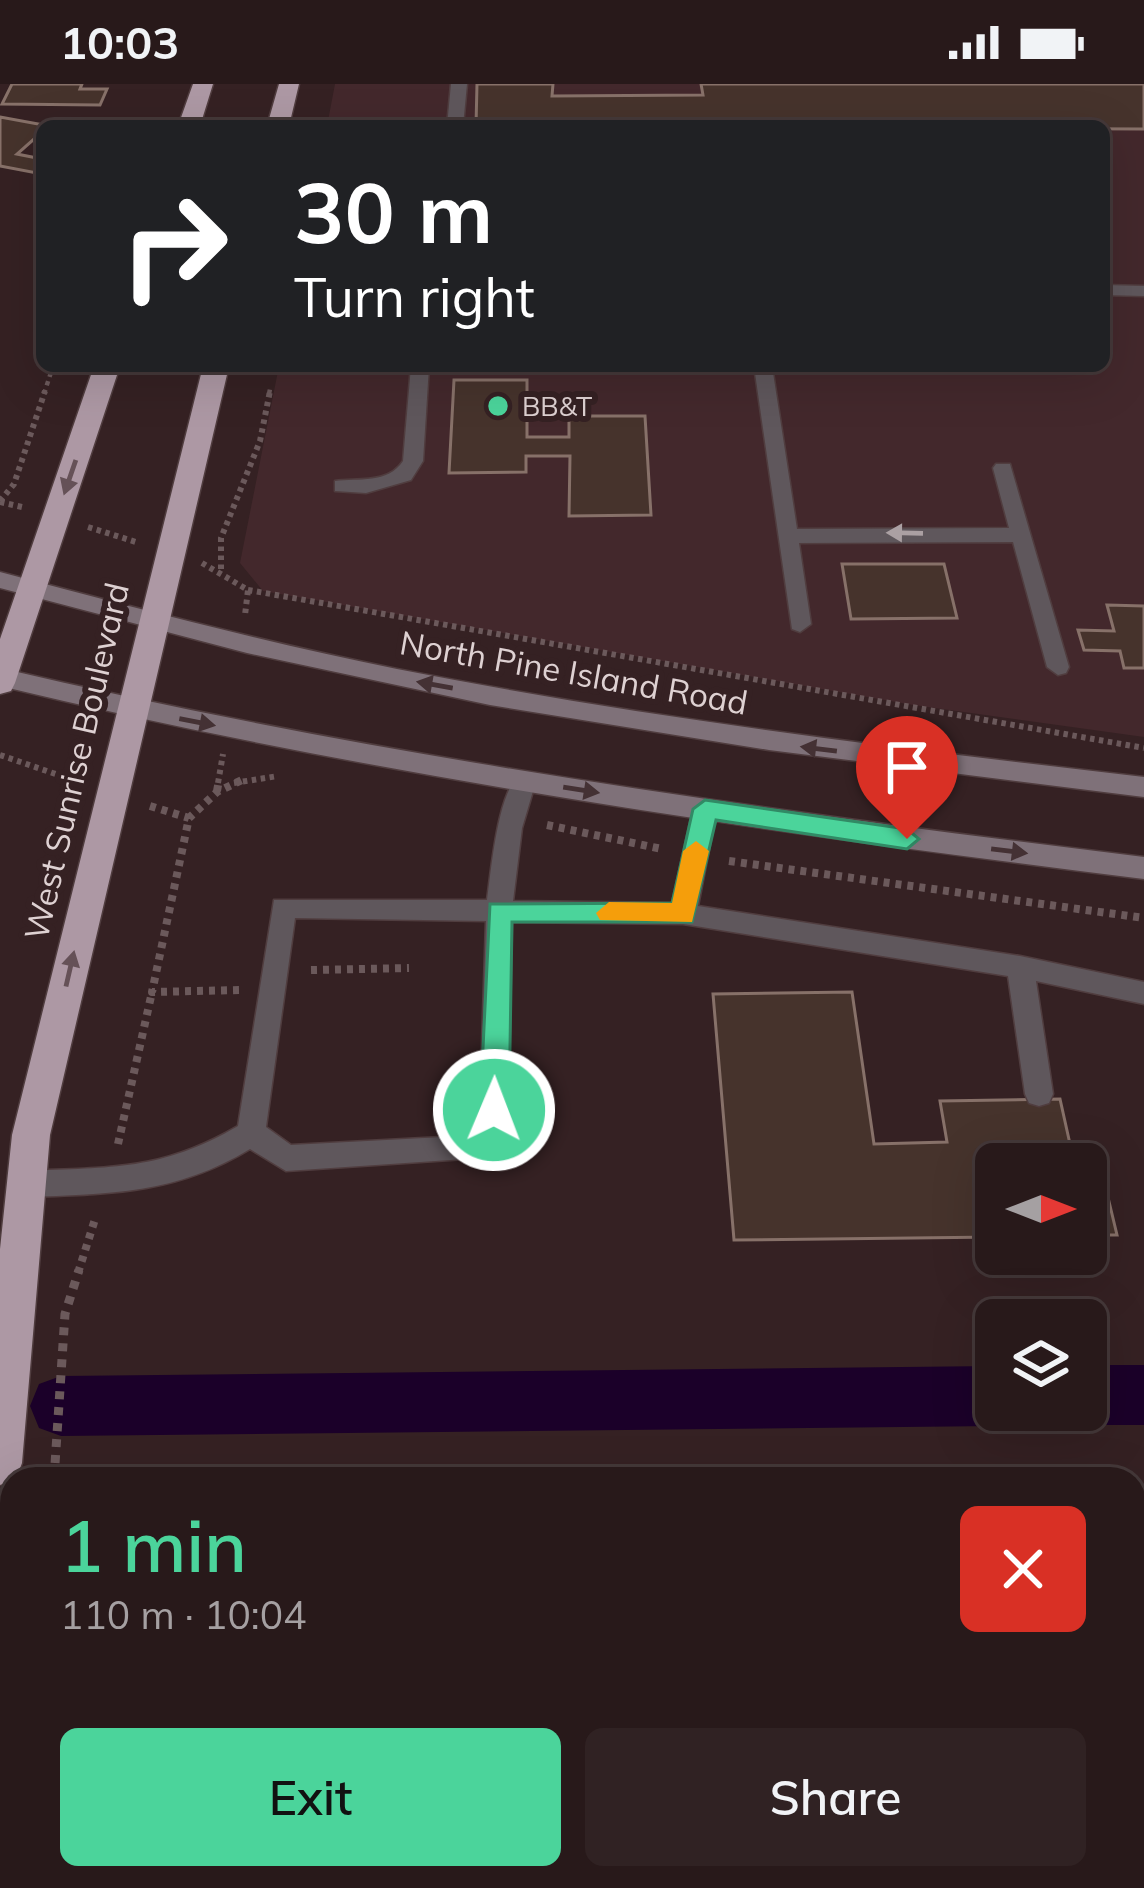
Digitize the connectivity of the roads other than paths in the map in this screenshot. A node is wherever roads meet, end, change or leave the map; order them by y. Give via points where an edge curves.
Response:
1 (203, 84) edge
2 (289, 84) edge
3 (459, 84) edge
4 (191, 120) edge
5 (280, 120) edge
6 (456, 120) edge
7 (1110, 290) edge
8 (1144, 290) edge
9 (105, 372) edge
10 (215, 372) edge
11 (419, 372) edge
12 (764, 372) edge
13 (1003, 468) dead end
14 (342, 485) dead end
15 (1022, 535) junction
16 (787, 537) junction
17 (0, 580) edge
18 (32, 589) junction
19 (153, 621) junction
20 (800, 624) dead end
21 (1058, 667) dead end
22 (0, 679) edge
23 (130, 709) junction
24 (524, 781) junction
25 (1144, 787) edge
26 (705, 809) junction
27 (1144, 868) edge
28 (499, 911) junction
29 (683, 914) junction
30 (1020, 967) junction
31 (1144, 994) edge
32 (1039, 1094) dead end
33 (251, 1133) junction
34 (26, 1184) junction
35 (0, 1463) edge

1 - 4 highway
2 - 5 highway
3 - 6 lane
7 - 8 lane
9 -> 18 highway
10 - 19 highway, West Sunrise Boulevard
11 - 14 lane via 404,475
12 - 16 lane
13 - 15 lane
15 -> 16 lane
15 - 21 lane
16 - 20 lane
17 - 18 main road, North Pine Island Road
18 - 19 main road, North Pine Island Road
18 - 22 highway
19 - 23 highway, West Sunrise Boulevard
25 -> 19 main road, North Pine Island Road via 755,740 402,679
22 - 23 main road
23 -> 24 main road
34 -> 23 highway, West Sunrise Boulevard
24 -> 26 main road
24 - 28 lane
26 -> 27 main road
26 - 29 lane
28 - 29 lane
28 - 33 lane via 283,908
28 - 33 lane via 494,1110 470,1149 286,1158
29 - 30 lane
30 - 31 lane
30 - 32 lane
33 - 34 lane via 201,1163 136,1180
34 - 35 highway, West Sunrise Boulevard

